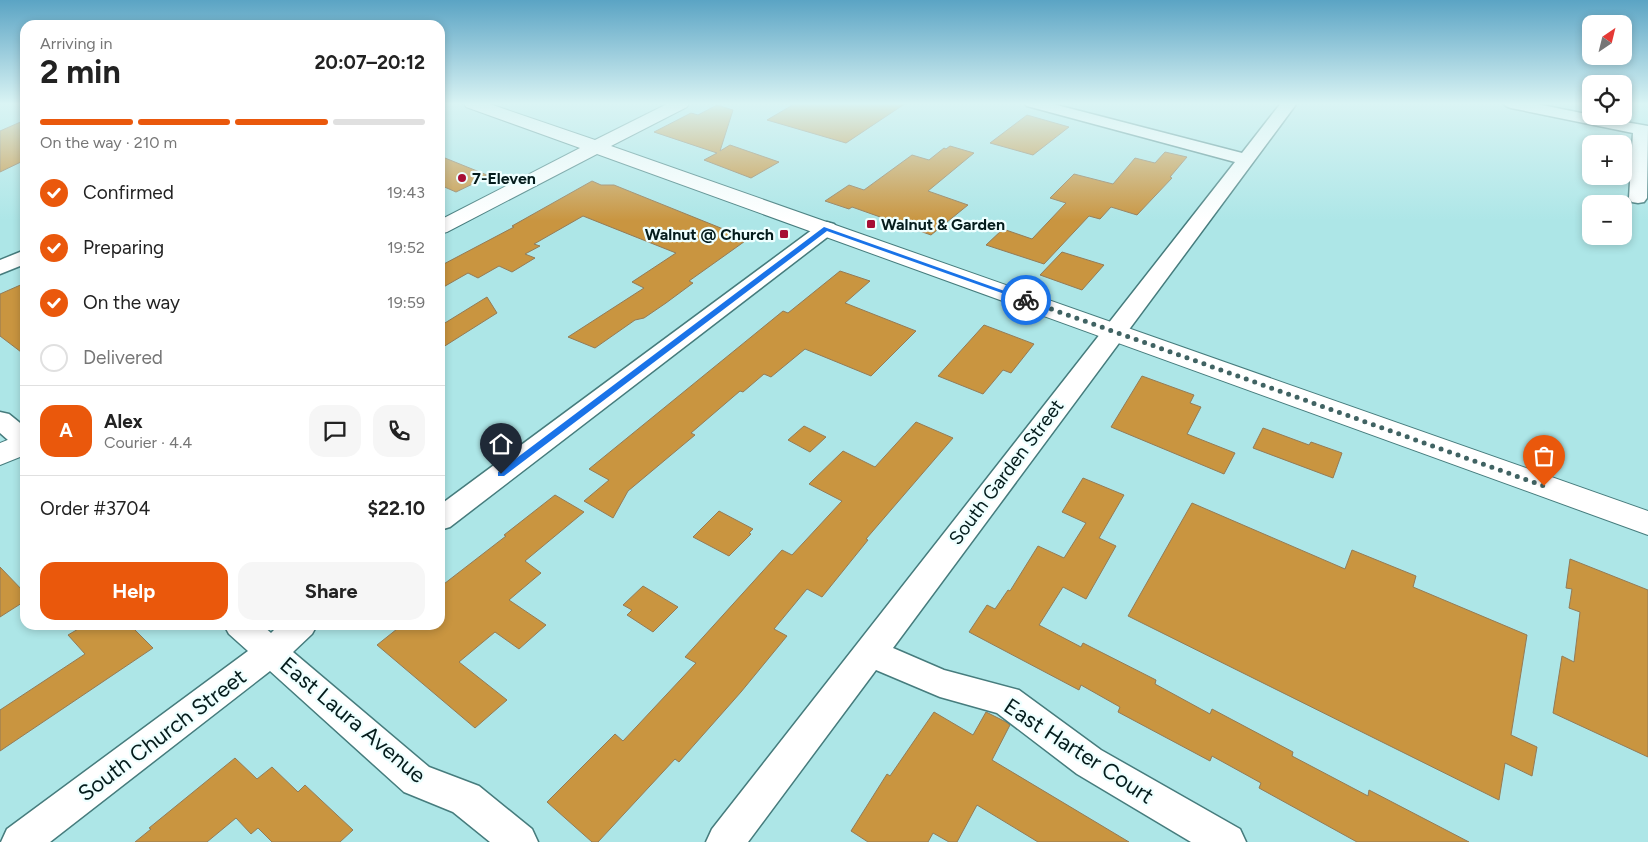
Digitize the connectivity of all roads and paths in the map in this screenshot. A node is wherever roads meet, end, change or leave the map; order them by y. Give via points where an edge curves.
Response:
1 (582, 142) edge
2 (604, 142) edge
3 (1184, 142) edge
4 (1258, 142) edge
5 (1644, 142) edge
6 (595, 147) junction
7 (1245, 160) junction
8 (1638, 198) dead end
9 (445, 225) edge
10 (827, 228) junction
11 (20, 258) edge
12 (0, 268) edge
13 (1113, 331) junction
14 (0, 420) edge
15 (20, 438) edge
16 (20, 445) edge
17 (0, 456) edge
18 (445, 516) edge
19 (1648, 523) edge
20 (246, 630) edge
21 (295, 630) edge
22 (271, 652) junction
23 (869, 652) junction
24 (20, 842) edge
25 (519, 842) edge
26 (725, 842) edge
27 (1227, 842) edge

1 - 6 main road
2 - 6 main road
3 - 7 street
4 - 7 street, South Garden Street
5 - 8 street
6 - 9 main road
6 - 10 main road
7 - 13 street, South Garden Street
10 - 13 main road
10 - 18 street
11 - 12 street
13 - 19 main road
13 - 23 street, South Garden Street
14 - 15 street
16 - 17 main road
20 - 22 street, East Laura Avenue
21 - 22 street, South Church Street
22 - 24 street, South Church Street
22 - 25 street, East Laura Avenue via 418,780 466,799
23 - 26 street, South Garden Street
23 - 27 street, East Harter Court via 940,683 1006,701 1089,762

